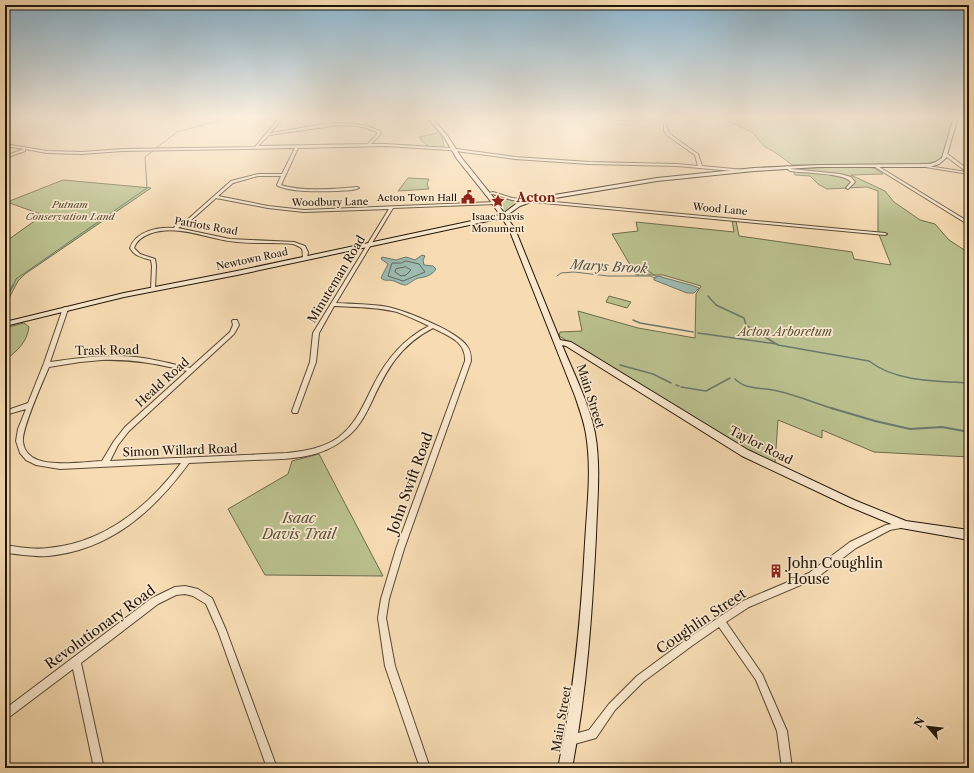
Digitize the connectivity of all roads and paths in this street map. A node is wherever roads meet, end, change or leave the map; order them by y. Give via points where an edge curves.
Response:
1 (15, 153) edge
2 (294, 153) edge
3 (456, 153) edge
4 (484, 153) edge
5 (694, 153) edge
6 (946, 154) joint
7 (5, 157) edge
8 (700, 166) junction
9 (876, 166) junction
10 (921, 166) junction
11 (787, 167) junction
12 (744, 171) junction
13 (969, 173) edge
14 (283, 175) junction
15 (357, 188) dead end
16 (848, 188) dead end
17 (487, 194) junction
18 (215, 197) junction
19 (552, 199) junction
20 (531, 201) junction
21 (495, 203) junction
22 (391, 208) junction
23 (503, 216) junction
24 (969, 224) edge
25 (172, 228) junction
26 (885, 234) dead end
27 (369, 245) junction
28 (305, 258) junction
29 (153, 289) junction
30 (333, 304) junction
31 (65, 309) junction
32 (235, 321) dead end
33 (5, 324) edge
34 (433, 326) junction
35 (557, 342) junction
36 (46, 365) junction
37 (191, 370) junction
38 (30, 406) junction
39 (295, 410) dead end
40 (5, 413) edge
41 (187, 460) junction
42 (105, 463) junction
43 (905, 524) junction
44 (969, 534) edge
45 (5, 549) edge
46 (720, 622) junction
47 (76, 661) junction
48 (5, 715) edge
49 (571, 740) junction
50 (100, 768) edge
51 (272, 768) edge
52 (425, 768) edge
53 (564, 768) edge
54 (787, 768) edge

1 - 7 street
2 - 14 street
3 - 17 street, Main Street
4 - 8 street via 589,163
5 - 8 street
6 - 10 street via 938,163
6 - 13 street
8 - 12 street
9 - 10 street
9 - 11 street
9 - 24 street
10 - 13 street
11 - 12 street
11 - 16 street via 790,170 843,176 853,182
12 - 19 street via 634,183
14 - 15 street via 279,185 287,188
14 - 18 street via 258,174 237,180
17 - 20 street
17 - 21 street, Main Street
18 - 22 street, Woodbury Lane via 290,210
18 - 25 street via 186,222
19 - 20 street
19 - 26 street, Wood Lane
20 - 23 street via 514,207
21 - 22 street, Woodbury Lane
21 - 23 street, Main Street
22 - 27 street, Minuteman Road
23 - 27 street, Newtown Road
23 - 35 street, Main Street via 512,229
25 - 28 street, Patriots Road via 185,229 223,240 294,243 304,247
25 - 29 street, Patriots Road via 150,232 133,244 134,252 154,261
27 - 28 street, Newtown Road
27 - 30 street, Minuteman Road
28 - 29 street, Newtown Road
29 - 31 street, Newtown Road
30 - 34 street, John Swift Road via 406,313
30 - 39 street, Minuteman Road via 316,333 313,362
31 - 33 street, Newtown Road
31 - 36 street, Simon Willard Road
32 - 37 street, Heald Road via 236,326 232,333
34 - 41 street, Simon Willard Road via 421,331 401,347 386,366 359,420 348,433 330,446 288,456
34 - 52 street, John Swift Road via 465,344 469,354 468,361 400,548 382,618 390,666
35 - 43 street, Taylor Road via 568,344 745,453 851,503
35 - 49 street, Main Street via 586,417 593,465 582,668
36 - 37 street, Trask Road via 74,360 121,358 147,360
36 - 38 street, Simon Willard Road
37 - 42 street, Heald Road via 127,429
38 - 40 street
38 - 42 street, Simon Willard Road via 19,441 28,458 60,466
41 - 42 street, Simon Willard Road
41 - 45 street via 146,509 104,536 62,550
43 - 44 street, Taylor Road
43 - 46 street, Coughlin Street via 889,527 853,545 812,576 746,604
46 - 49 street, Coughlin Street via 640,679 612,707 592,734
46 - 54 street via 759,677 782,731
47 - 48 street, Revolutionary Road
47 - 50 street
47 - 51 street, Revolutionary Road via 155,601 175,592 195,592 209,601 219,622
49 - 53 street, Main Street

